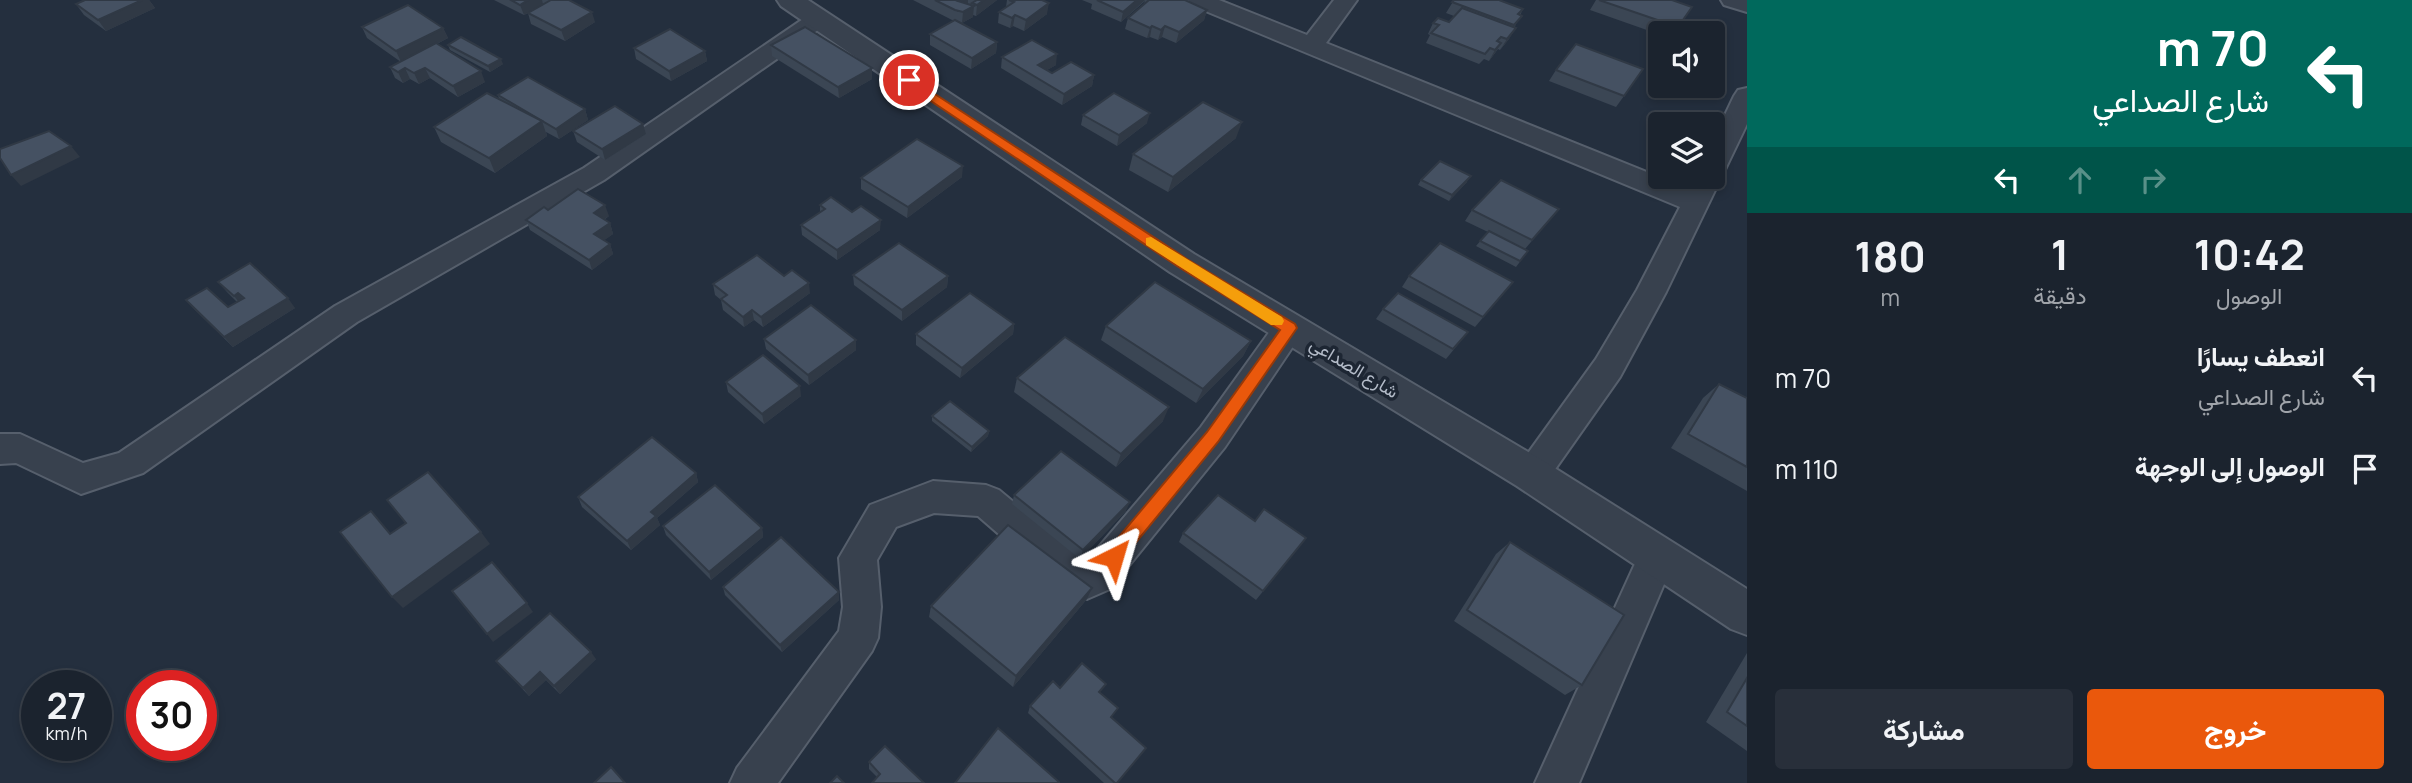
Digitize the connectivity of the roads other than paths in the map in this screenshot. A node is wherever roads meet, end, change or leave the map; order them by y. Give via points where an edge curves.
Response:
1 (1199, 0) edge
2 (1346, 0) edge
3 (1732, 0) edge
4 (1747, 5) edge
5 (804, 10) edge
6 (1312, 46) junction
7 (1747, 96) edge
8 (1725, 143) edge
9 (1703, 190) edge
10 (1289, 328) junction
11 (0, 449) edge
12 (1531, 474) junction
13 (1657, 556) junction
14 (1747, 614) edge
15 (752, 783) edge
16 (1556, 783) edge

1 - 6 street
2 - 6 street
3 - 4 street
5 - 10 street, شارع الصداعي via 1182,263
5 - 11 street via 594,174 346,314 131,463 81,479 20,448
6 - 9 street
7 - 8 street
9 - 12 street via 1608,368
10 - 12 street, شارع الصداعي
10 - 15 street via 1213,437 1097,576 1087,581 1076,578 986,501 933,497 883,516 858,558 862,607 858,638
12 - 13 street, شارع الصداعي
13 - 14 street, شارع الصداعي
13 - 16 street

